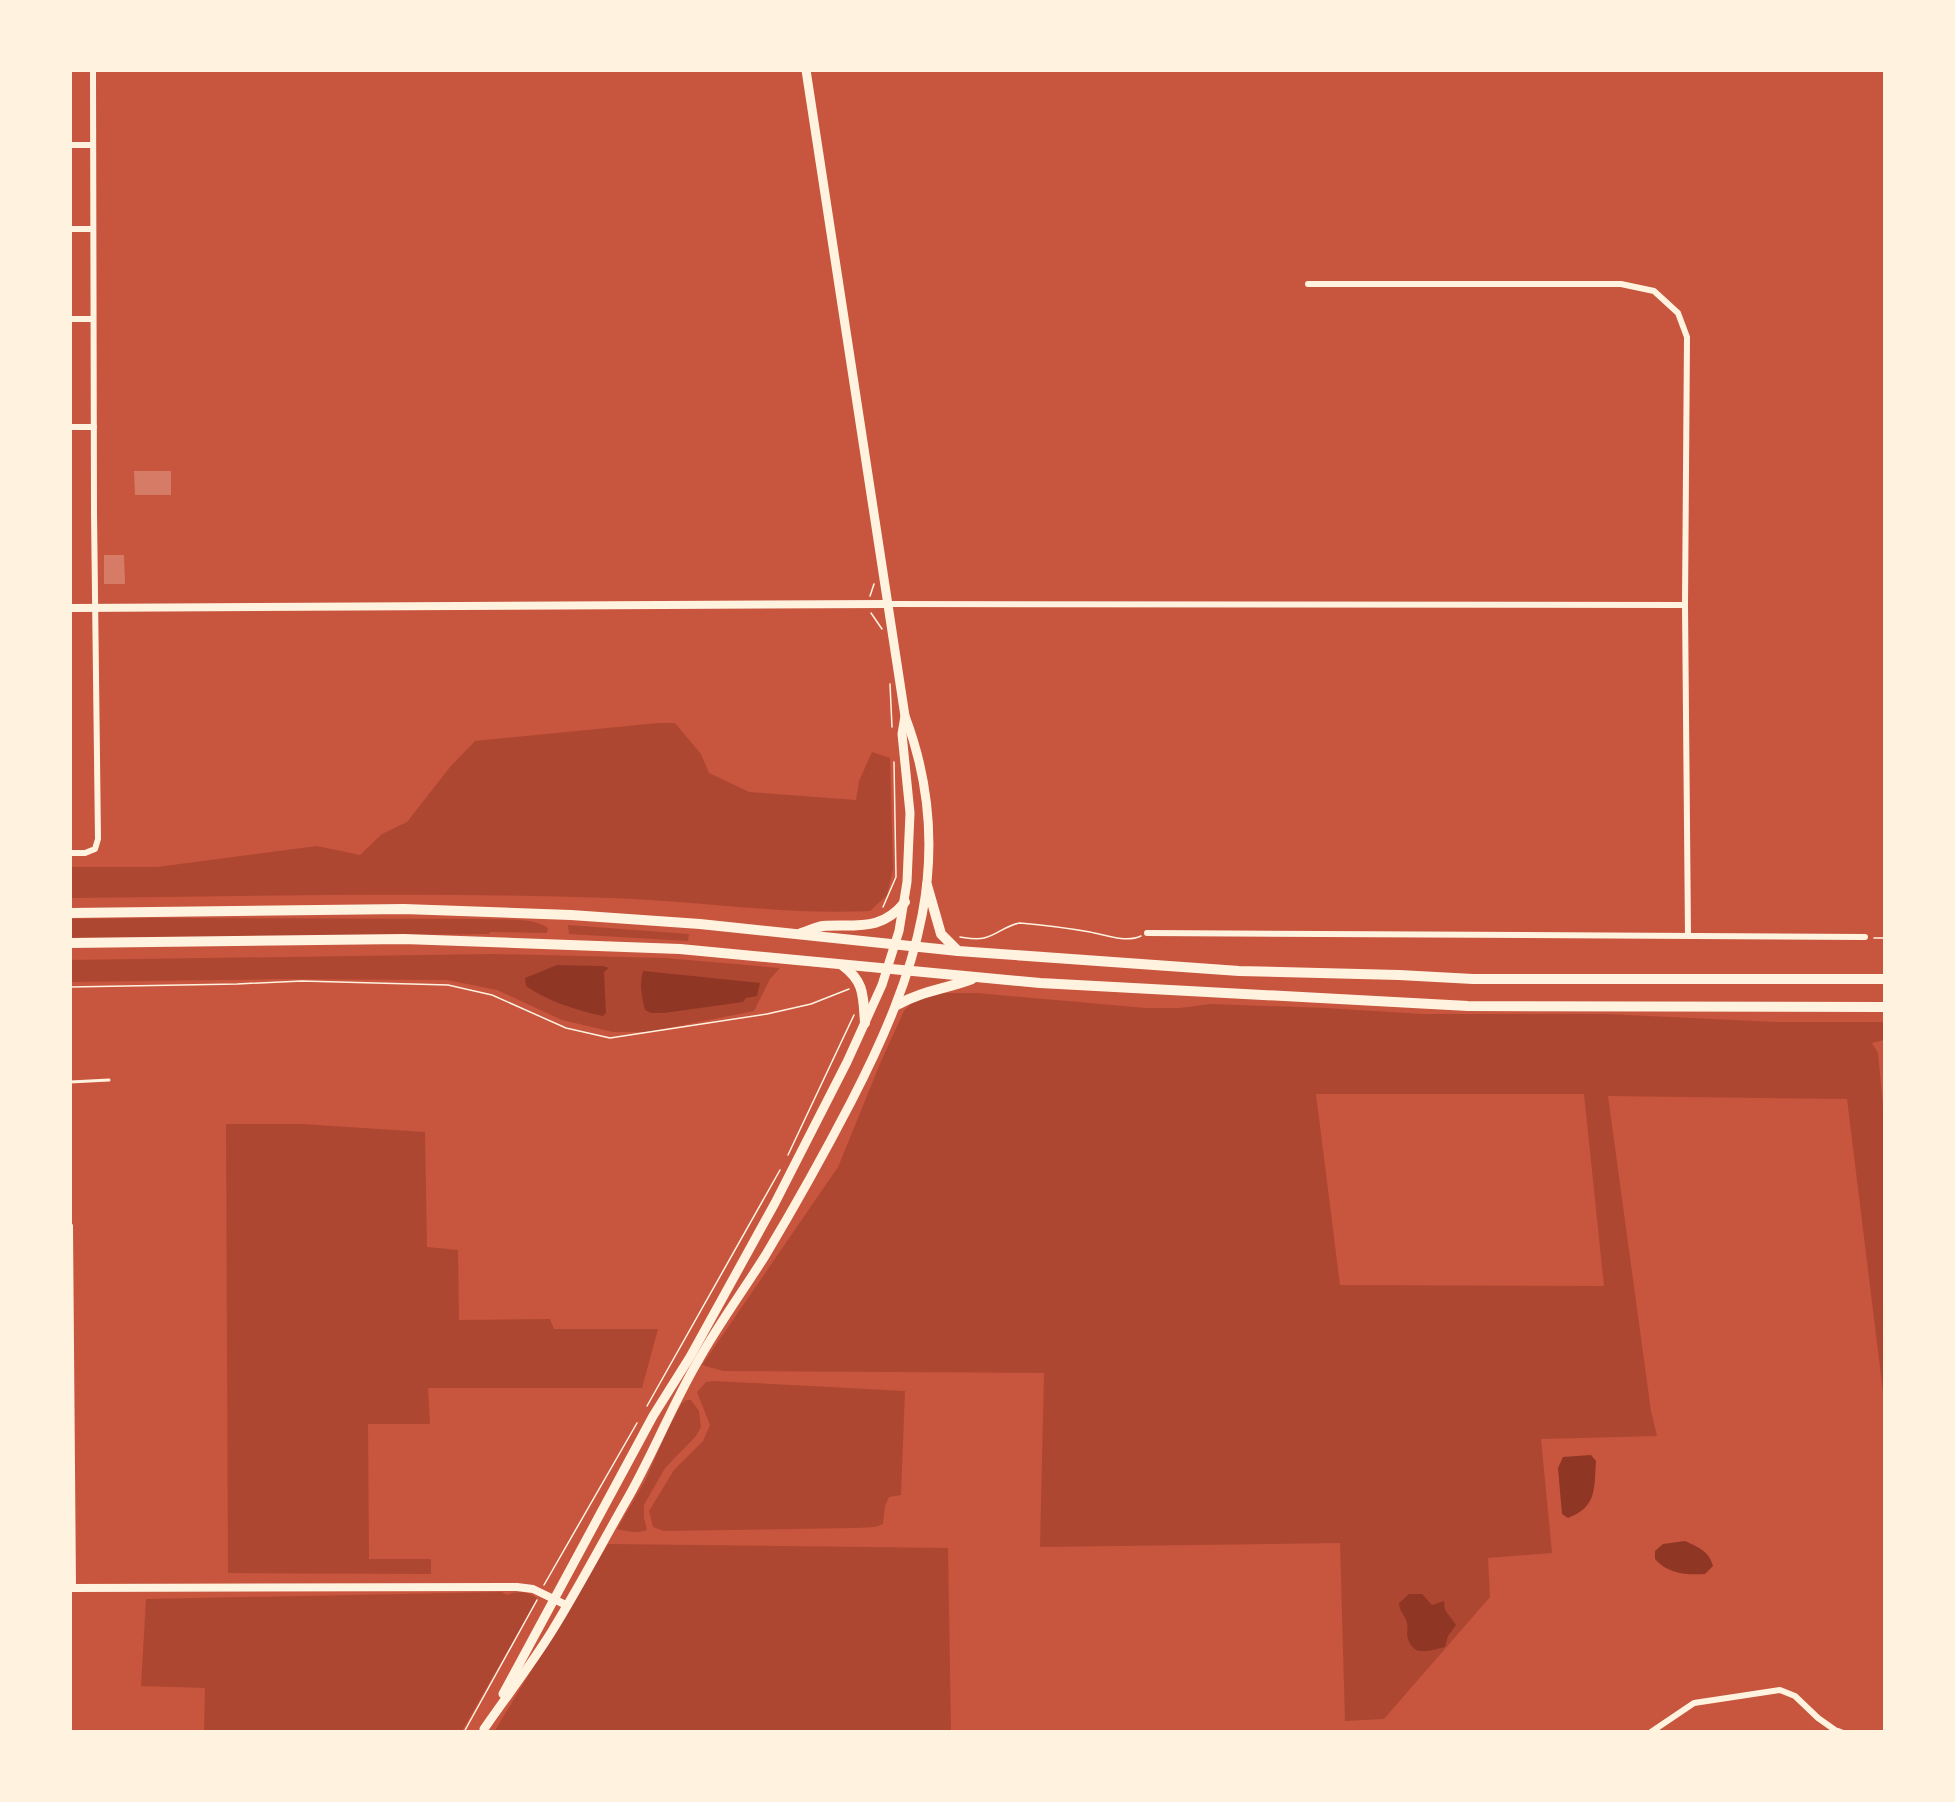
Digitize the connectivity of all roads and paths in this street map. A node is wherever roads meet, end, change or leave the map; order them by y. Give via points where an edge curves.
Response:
1 (93, 70) edge
2 (806, 70) edge
3 (93, 144) junction
4 (70, 145) edge
5 (70, 229) edge
6 (93, 229) junction
7 (1308, 284) dead end
8 (70, 319) edge
9 (93, 319) junction
10 (70, 427) edge
11 (94, 427) junction
12 (870, 604) junction
13 (890, 604) junction
14 (1685, 604) junction
15 (70, 608) edge
16 (96, 608) junction
17 (884, 634) dead end
18 (889, 680) dead end
19 (905, 716) junction
20 (892, 726) dead end
21 (894, 762) dead end
22 (70, 853) edge
23 (927, 885) junction
24 (905, 902) junction
25 (70, 913) edge
26 (878, 922) junction
27 (1147, 933) joint
28 (797, 934) junction
29 (941, 934) junction
30 (1689, 935) junction
31 (1864, 937) joint
32 (1884, 938) edge
33 (70, 943) edge
34 (896, 945) junction
35 (915, 947) junction
36 (958, 951) junction
37 (841, 964) junction
38 (888, 969) junction
39 (908, 971) junction
40 (975, 978) junction
41 (1884, 979) edge
42 (70, 987) edge
43 (852, 988) dead end
44 (897, 1005) junction
45 (1884, 1007) edge
46 (856, 1008) dead end
47 (865, 1023) junction
48 (109, 1080) dead end
49 (70, 1082) edge
50 (787, 1158) dead end
51 (782, 1167) dead end
52 (70, 1226) edge
53 (71, 1315) edge
54 (648, 1405) dead end
55 (642, 1415) dead end
56 (71, 1480) edge
57 (72, 1588) edge
58 (541, 1592) junction
59 (553, 1599) junction
60 (566, 1605) junction
61 (484, 1730) edge
62 (464, 1731) edge
63 (1651, 1731) edge
64 (1841, 1731) edge

1 - 3 street
2 - 13 main road
3 - 4 street
3 - 6 street
5 - 6 street
6 - 9 street
7 - 14 street via 1621,284 1654,291 1678,313 1686,338
8 - 9 street
9 - 11 street
10 - 11 street
11 - 16 street
12 - 13 street
12 - 16 street
12 - 17 path
13 - 14 street
13 - 19 main road
14 - 30 street
15 - 16 street
16 - 22 street via 98,839 95,849
18 - 20 path
19 - 23 main road via 925,794
19 - 24 main road via 902,734 910,841
21 - 26 path via 896,877 877,914
23 - 29 highway
23 - 35 main road
24 - 26 highway via 896,914
24 - 34 main road
25 - 28 highway via 416,910 571,915
26 - 28 highway via 822,926
27 - 29 path via 1119,938 1020,923 1009,924 982,939
27 - 30 street
28 - 34 highway
29 - 36 highway
30 - 31 street
31 - 32 path
33 - 37 highway via 404,939 680,949
34 - 35 highway
34 - 38 main road
35 - 36 highway
35 - 39 main road
36 - 41 highway via 1239,971 1473,979
37 - 38 highway
37 - 47 highway via 854,973 861,985
38 - 39 highway
38 - 47 main road
39 - 40 highway
39 - 44 main road
40 - 44 highway via 917,994
40 - 45 highway via 1468,1006
42 - 43 path via 302,981 448,985 492,995 566,1028 610,1038 767,1014 811,1004
44 - 60 main road via 828,1146 698,1362 626,1502
46 - 50 path
47 - 59 main road via 775,1203
48 - 49 lane
51 - 54 path
52 - 53 street
53 - 56 street
55 - 58 path
56 - 57 street
57 - 58 street via 488,1586
58 - 59 street
58 - 62 path
59 - 60 street
59 - 61 main road
60 - 61 main road
63 - 64 street via 1694,1702 1780,1690 1795,1696 1818,1718

